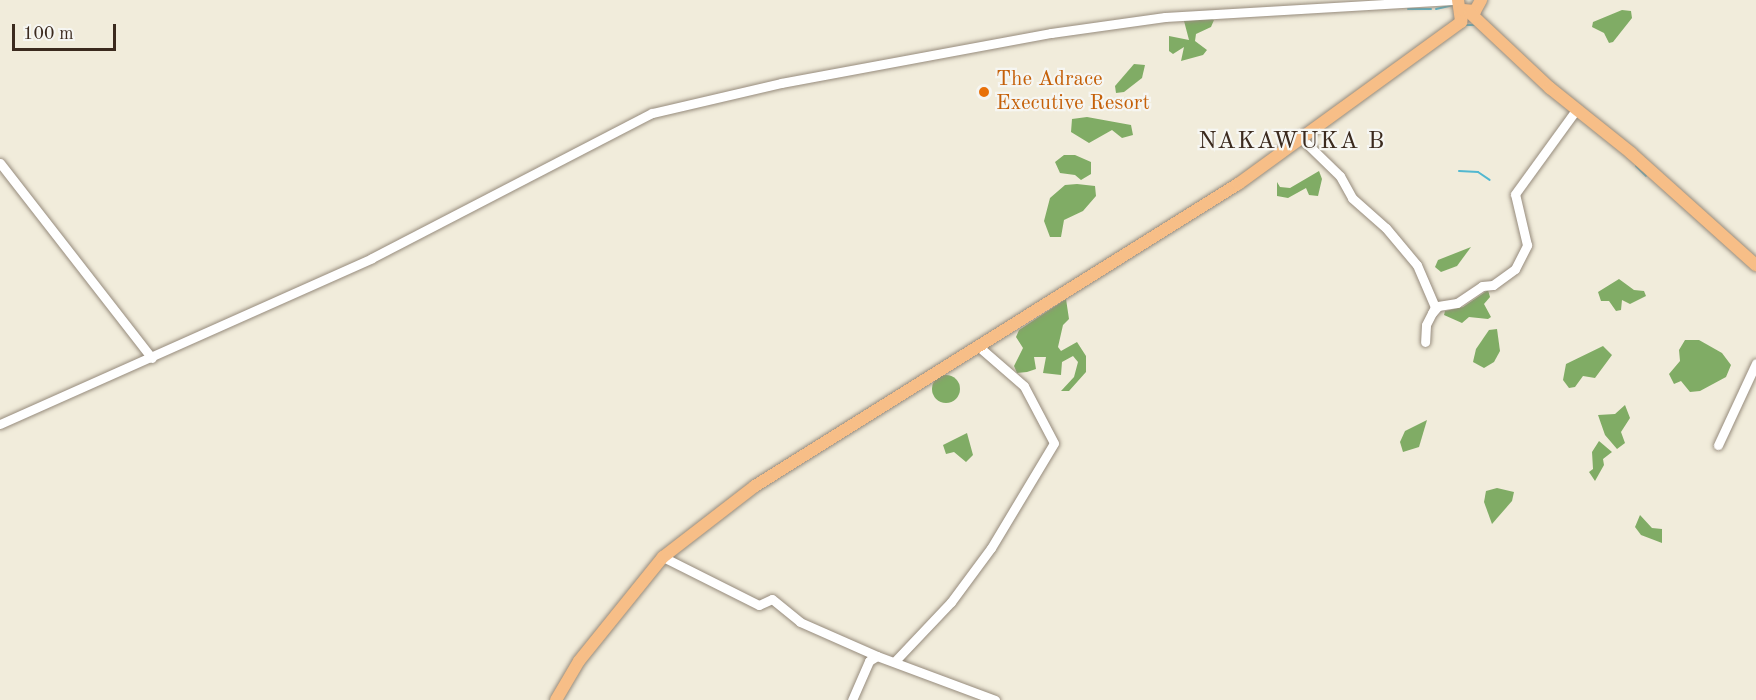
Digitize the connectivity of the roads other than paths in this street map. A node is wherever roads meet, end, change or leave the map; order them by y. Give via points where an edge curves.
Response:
1 (1452, 0) edge
2 (1458, 0) edge
3 (1482, 0) edge
4 (1405, 1) edge
5 (1434, 1) edge
6 (1348, 3) edge
7 (1466, 17) junction
8 (1496, 38) junction
9 (1576, 110) junction
10 (1302, 139) junction
11 (0, 163) edge
12 (1756, 265) edge
13 (1432, 313) junction
14 (1425, 342) dead end
15 (978, 346) junction
16 (152, 358) junction
17 (1756, 363) edge
18 (0, 424) edge
19 (1718, 446) dead end
20 (663, 557) junction
21 (877, 656) junction
22 (896, 660) junction
23 (556, 700) edge
24 (852, 700) edge
25 (995, 700) edge

1 - 5 street
2 - 7 main road
3 - 7 main road via 1479,9
3 - 8 main road
4 - 5 street
4 - 6 street
6 - 16 street via 1209,13 1050,33 781,82 652,113 372,258
7 - 8 main road
7 - 10 main road
8 - 9 main road
9 - 12 main road
9 - 13 street via 1515,194 1527,245 1515,269 1493,285 1482,286 1458,303 1438,306
10 - 13 street via 1335,170 1351,197 1386,228 1417,265 1435,307
10 - 15 main road via 1206,205
11 - 16 street
13 - 14 street
15 - 20 main road via 756,486
15 - 22 street via 1024,386 1054,443 991,548 951,602
16 - 18 street
17 - 19 street
20 - 21 street via 759,604 772,599 800,622
20 - 23 main road via 579,661
21 - 22 street
21 - 24 street via 869,661
22 - 25 street

